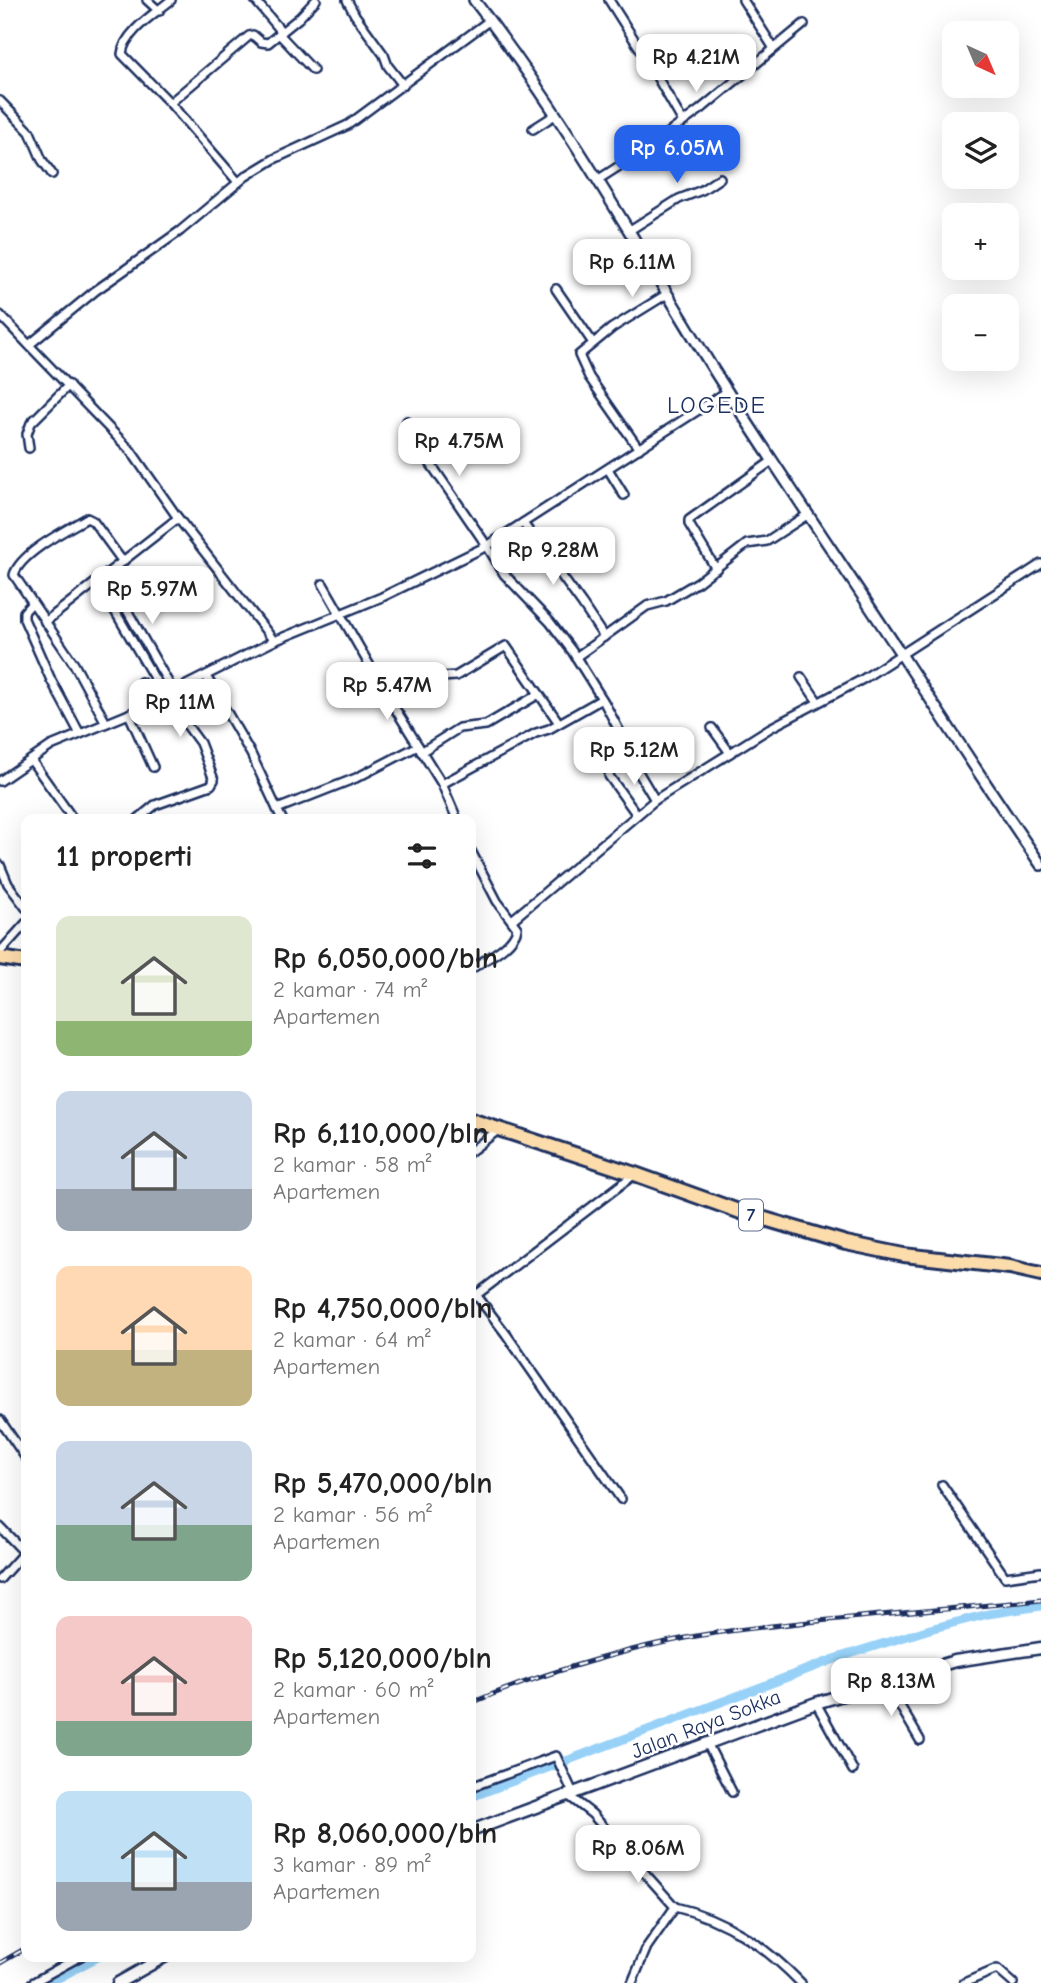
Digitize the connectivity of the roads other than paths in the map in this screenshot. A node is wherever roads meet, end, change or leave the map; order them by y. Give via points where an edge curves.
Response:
1 (147, 0) edge
2 (171, 0) edge
3 (255, 0) edge
4 (316, 0) edge
5 (347, 0) edge
6 (474, 0) edge
7 (609, 0) edge
8 (743, 0) edge
9 (159, 12) junction
10 (489, 20) junction
11 (803, 24) dead end
12 (281, 33) junction
13 (773, 47) junction
14 (313, 70) dead end
15 (403, 85) junction
16 (0, 101) edge
17 (170, 103) junction
18 (555, 114) junction
19 (683, 122) junction
20 (533, 129) dead end
21 (52, 174) dead end
22 (720, 178) dead end
23 (599, 179) junction
24 (238, 182) junction
25 (629, 230) junction
26 (556, 289) dead end
27 (667, 294) junction
28 (0, 315) edge
29 (593, 342) junction
30 (29, 345) junction
31 (69, 385) junction
32 (728, 391) junction
33 (407, 421) dead end
34 (29, 448) dead end
35 (639, 449) junction
36 (772, 461) junction
37 (608, 470) junction
38 (624, 495) dead end
39 (807, 515) junction
40 (178, 518) junction
41 (523, 523) junction
42 (487, 546) junction
43 (123, 562) junction
44 (1041, 564) edge
45 (716, 569) junction
46 (107, 575) junction
47 (98, 582) junction
48 (323, 584) dead end
49 (32, 603) junction
50 (341, 614) junction
51 (45, 622) junction
52 (604, 637) junction
53 (274, 641) junction
54 (901, 654) junction
55 (576, 657) junction
56 (206, 676) junction
57 (802, 677) dead end
58 (141, 682) dead end
59 (173, 691) junction
60 (386, 694) junction
61 (539, 694) junction
62 (164, 695) junction
63 (602, 699) junction
64 (818, 702) junction
65 (150, 703) junction
66 (130, 713) junction
67 (106, 723) junction
68 (559, 723) junction
69 (712, 728) dead end
70 (80, 734) junction
71 (419, 749) junction
72 (730, 753) junction
73 (31, 760) junction
74 (153, 767) dead end
75 (609, 776) dead end
76 (0, 781) edge
77 (442, 784) junction
78 (655, 800) junction
79 (277, 809) junction
80 (69, 814) edge
81 (144, 814) edge
82 (280, 814) edge
83 (455, 814) edge
84 (637, 815) junction
85 (476, 860) edge
86 (0, 865) edge
87 (1041, 865) edge
88 (21, 901) edge
89 (512, 920) junction
90 (21, 929) edge
91 (0, 952) edge
92 (0, 958) edge
93 (21, 961) edge
94 (476, 965) edge
95 (476, 1122) edge
96 (498, 1129) junction
97 (476, 1147) edge
98 (635, 1174) junction
99 (1041, 1274) edge
100 (476, 1296) edge
101 (476, 1301) edge
102 (0, 1420) edge
103 (21, 1451) edge
104 (942, 1485) dead end
105 (621, 1499) dead end
106 (0, 1527) edge
107 (21, 1547) edge
108 (21, 1555) edge
109 (1041, 1572) edge
110 (0, 1578) edge
111 (1041, 1648) edge
112 (886, 1682) junction
113 (816, 1703) junction
114 (920, 1740) dead end
115 (707, 1743) junction
116 (853, 1770) dead end
117 (476, 1785) edge
118 (733, 1792) dead end
119 (571, 1794) junction
120 (476, 1829) edge
121 (675, 1907) junction
122 (70, 1962) edge
123 (155, 1962) edge
124 (32, 1983) edge
125 (118, 1983) edge
126 (632, 1983) edge
127 (801, 1983) edge
128 (964, 1983) edge
129 (1013, 1983) edge

1 - 9 street
2 - 9 street
3 - 12 street
4 - 12 street
5 - 15 street
6 - 10 street
7 - 19 street
8 - 13 street
9 - 17 street via 134,33 122,54
10 - 15 street
10 - 18 street
11 - 13 street
12 - 14 street
12 - 17 street via 266,44 249,36
13 - 19 street
15 - 24 street via 348,125 264,164
16 - 21 street via 30,132
17 - 24 street
18 - 20 street
18 - 23 street
19 - 23 street
22 - 25 street
23 - 25 street
24 - 30 street
25 - 27 street
26 - 29 street
27 - 29 street
27 - 32 street
28 - 30 street
29 - 35 street via 579,358
30 - 31 street
31 - 34 street via 31,424
31 - 40 street via 131,451
32 - 35 street
32 - 36 street
33 - 42 street
35 - 37 street
36 - 39 street
36 - 45 street via 689,521
37 - 38 street
37 - 41 street
39 - 45 street via 767,541 747,544
39 - 54 street
40 - 43 street
40 - 53 street
41 - 42 street
41 - 52 street
42 - 50 street
42 - 55 street via 504,574
43 - 46 street
43 - 49 street via 87,518 16,568 14,575
44 - 54 street
45 - 52 street via 666,601 648,606
46 - 47 street
46 - 59 street
47 - 51 street
47 - 62 street
48 - 50 street
49 - 51 street
49 - 70 street via 24,619
50 - 53 street
50 - 60 street
51 - 67 street
52 - 55 street
53 - 56 street
54 - 64 street
54 - 87 street
55 - 63 street
56 - 59 street
56 - 79 street
57 - 64 street
58 - 65 street
59 - 62 street
59 - 81 street via 214,782 155,805
60 - 61 street via 413,679 456,676 506,646
60 - 71 street
61 - 68 street
61 - 71 street via 486,725 459,728
62 - 65 street
63 - 68 street
63 - 78 street
64 - 72 street
65 - 66 street
66 - 67 street
66 - 74 street
67 - 70 street
68 - 77 street
69 - 72 street
70 - 73 street
71 - 77 street
71 - 79 street
72 - 78 street
73 - 76 street
73 - 80 street
75 - 84 street
77 - 83 street
78 - 84 street
79 - 82 street
84 - 89 street
85 - 89 street
86 - 88 street
89 - 94 street via 517,928 514,936
90 - 91 street
92 - 93 highway
95 - 96 highway, 7
96 - 97 street
96 - 98 highway, 7
98 - 99 highway, 7 via 845,1243
98 - 100 street
101 - 105 street
102 - 103 street
104 - 109 street via 1005,1577
106 - 107 street
108 - 110 street
111 - 112 main road, Jalan Raya Sokka via 955,1661
112 - 113 main road, Jalan Raya Sokka
112 - 114 street
113 - 115 main road, Jalan Raya Sokka
113 - 116 street
115 - 118 street
115 - 119 main road, Jalan Raya Sokka
117 - 119 street via 555,1756
119 - 120 main road, Jalan Raya Sokka
119 - 121 street
121 - 126 street via 647,1947
121 - 127 street via 737,1930
122 - 124 street
123 - 125 main road
128 - 129 street via 997,1969

